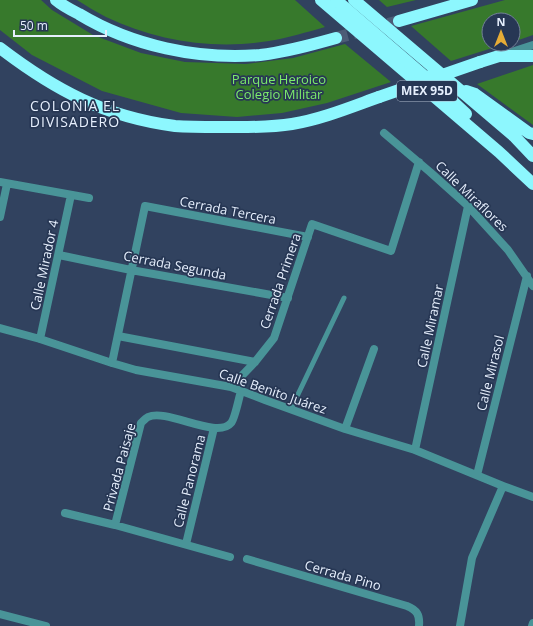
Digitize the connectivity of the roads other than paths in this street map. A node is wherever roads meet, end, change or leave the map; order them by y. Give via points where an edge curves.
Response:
1 (56, 0) edge
2 (320, 0) edge
3 (336, 0) edge
4 (349, 0) edge
5 (354, 0) edge
6 (472, 0) edge
7 (399, 21) tunnel mouth
8 (336, 38) tunnel mouth
9 (533, 46) edge
10 (0, 48) edge
11 (499, 56) junction
12 (533, 56) edge
13 (459, 91) junction
14 (384, 133) dead end
15 (533, 134) edge
16 (533, 156) edge
17 (419, 162) junction
18 (533, 162) edge
19 (533, 178) edge
20 (4, 183) edge
21 (533, 184) edge
22 (71, 196) junction
23 (89, 198) dead end
24 (468, 206) junction
25 (0, 217) edge
26 (308, 237) junction
27 (59, 255) junction
28 (131, 270) junction
29 (526, 276) junction
30 (533, 286) edge
31 (288, 298) junction
32 (344, 298) dead end
33 (0, 328) edge
34 (118, 336) junction
35 (40, 339) junction
36 (374, 349) dead end
37 (254, 362) junction
38 (112, 363) junction
39 (231, 386) junction
40 (241, 391) junction
41 (291, 409) junction
42 (214, 428) junction
43 (345, 428) junction
44 (415, 450) junction
45 (477, 475) junction
46 (503, 486) junction
47 (533, 496) edge
48 (65, 513) dead end
49 (115, 525) junction
50 (186, 544) junction
51 (230, 557) dead end
52 (247, 559) dead end
53 (0, 614) edge
54 (533, 623) edge
55 (46, 626) edge
56 (419, 626) edge
57 (460, 626) edge
58 (532, 626) edge

1 - 8 highway via 107,29 137,40 195,53 232,56 260,54 284,51
2 - 21 highway, MEX 95D
3 - 19 highway, bridge via 437,87
4 - 18 highway, bridge via 518,145
5 - 13 highway, MEX 95D
6 - 7 highway
9 - 11 street
10 - 11 highway, bridge via 47,82 106,110 144,121 176,126 259,128 293,124 325,116
11 - 12 highway
13 - 15 highway via 475,94
13 - 16 highway, MEX 95D
14 - 17 street, Calle Miraflores
17 - 24 street, Calle Miraflores
17 - 26 street, Cerrada Primera via 391,251 312,224
20 - 22 street
20 - 25 street
22 - 23 street
22 - 27 street, Calle Mirador 4
24 - 29 street, Calle Miraflores via 508,250
24 - 44 street, Calle Miramar
26 - 28 street, Cerrada Tercera via 145,206
26 - 31 street, Cerrada Primera
27 - 28 street, Cerrada Segunda
27 - 35 street, Calle Mirador 4
28 - 31 street, Cerrada Segunda
28 - 34 street
29 - 30 street, Calle Miraflores
29 - 45 street, Calle Mirasol
31 - 37 street, Cerrada Primera via 274,338
32 - 41 lane
33 - 35 street, Calle Benito Juárez
34 - 37 street
34 - 38 street
35 - 38 street, Calle Benito Juárez
36 - 43 street
37 - 39 street, Cerrada Primera
38 - 39 street, Calle Benito Juárez via 136,370
39 - 40 street, Calle Benito Juárez
40 - 41 street, Calle Benito Juárez
40 - 42 street, Calle Panorama via 232,423 224,428
41 - 43 street, Calle Benito Juárez
42 - 49 street, Privada Paisaje via 159,416 148,417 141,423
42 - 50 street, Calle Panorama
43 - 44 street, Calle Benito Juárez
44 - 45 street, Calle Benito Juárez
45 - 46 street, Calle Benito Juárez
46 - 47 street, Calle Benito Juárez
46 - 57 street via 472,558
48 - 49 street
49 - 50 street
50 - 51 street
52 - 56 street, Cerrada Pino via 407,606 415,610 420,618
53 - 55 street
54 - 58 street

